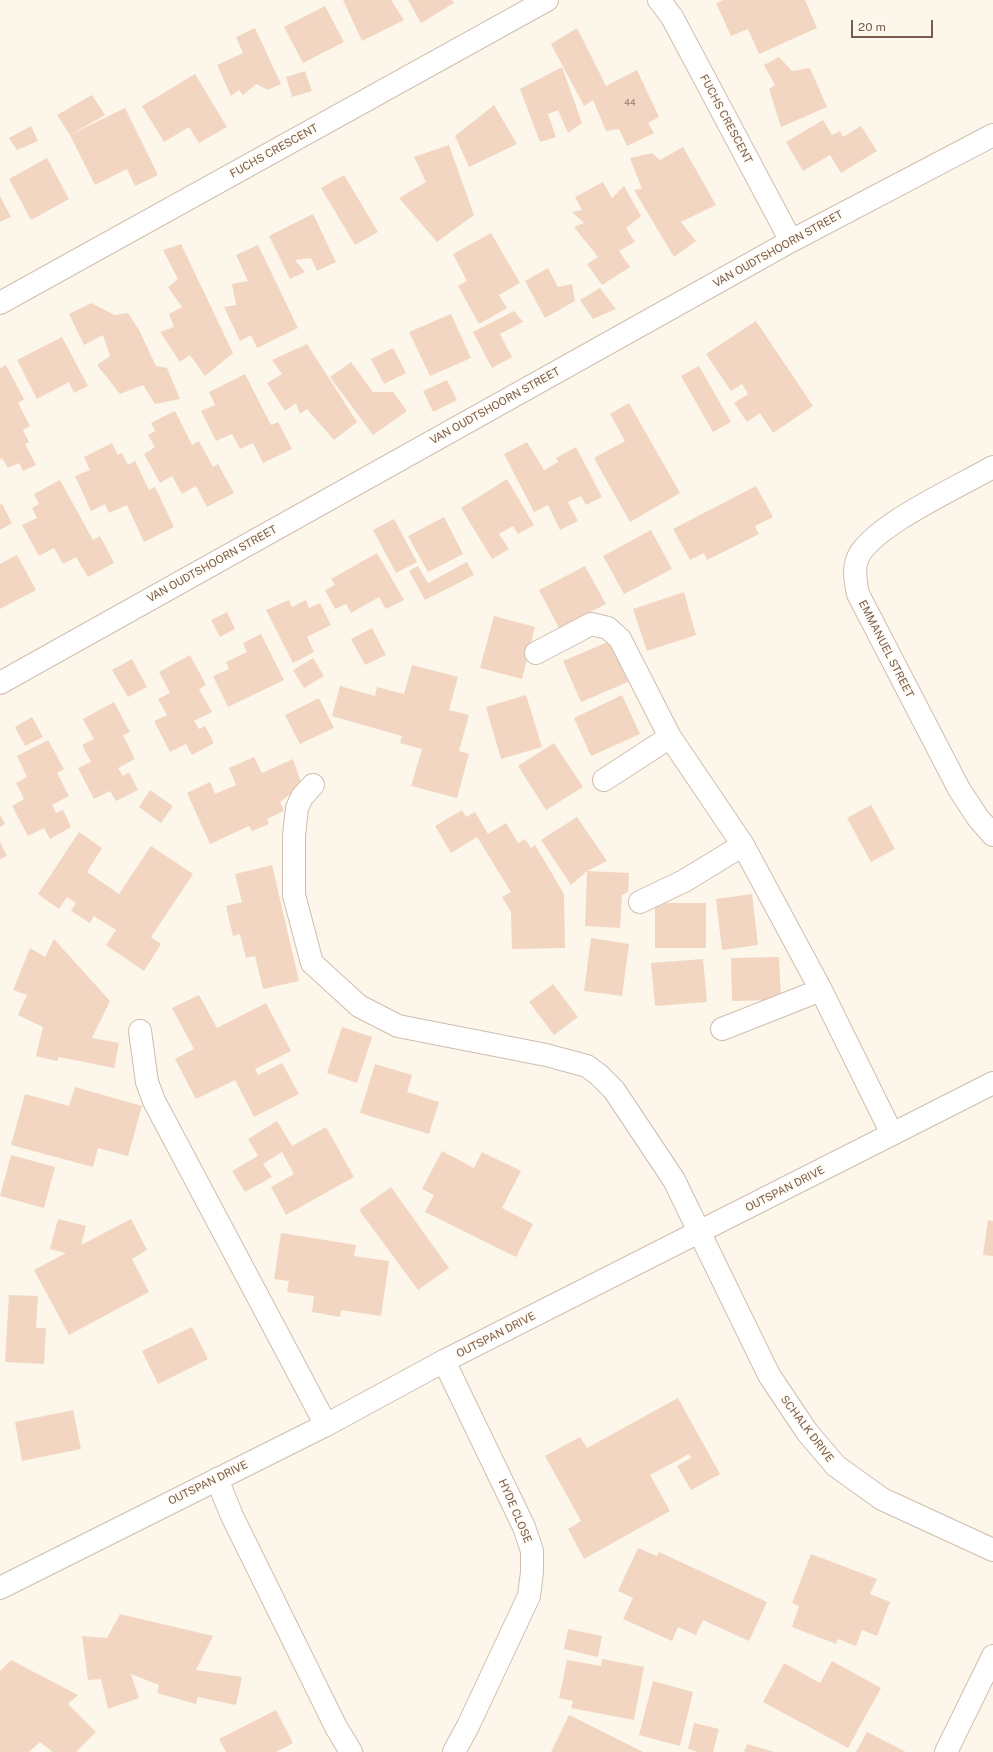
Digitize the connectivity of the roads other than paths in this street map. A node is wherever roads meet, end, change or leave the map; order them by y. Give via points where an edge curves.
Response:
1 (547, 0) edge
2 (659, 0) edge
3 (993, 135) edge
4 (791, 240) junction
5 (0, 303) edge
6 (993, 467) edge
7 (536, 653) dead end
8 (0, 683) edge
9 (670, 737) junction
10 (604, 780) dead end
11 (312, 784) dead end
12 (993, 834) edge
13 (743, 846) junction
14 (640, 902) dead end
15 (821, 990) junction
16 (722, 1029) dead end
17 (140, 1031) dead end
18 (993, 1083) edge
19 (892, 1134) junction
20 (699, 1232) junction
21 (444, 1361) junction
22 (326, 1425) junction
23 (217, 1479) junction
24 (993, 1550) edge
25 (0, 1588) edge
26 (993, 1656) edge
27 (351, 1752) edge
28 (454, 1752) edge
29 (946, 1752) edge

1 - 5 street, FUCHS CRESCENT
2 - 4 street, FUCHS CRESCENT via 672,17
3 - 4 street, VAN OUDTSHOORN STREET
4 - 8 street, VAN OUDTSHOORN STREET
6 - 12 street, EMMANUEL STREET via 887,526 862,550 856,561 855,580 858,594 959,789 978,818
7 - 9 street via 591,624 608,628 620,639
9 - 10 street
9 - 13 street
11 - 20 street, SCHALK DRIVE via 297,808 294,836 294,895 312,963 359,1006 398,1026 546,1055 587,1066 614,1090 674,1180
13 - 14 street
13 - 15 street
15 - 16 street
15 - 19 street
17 - 22 street via 147,1082 154,1101
18 - 19 street, OUTSPAN DRIVE
19 - 20 street, OUTSPAN DRIVE
20 - 21 street, OUTSPAN DRIVE
20 - 24 street, SCHALK DRIVE via 769,1375 807,1432 836,1466 882,1499
21 - 22 street, OUTSPAN DRIVE
21 - 28 street, HYDE CLOSE via 524,1527 532,1551 529,1596
22 - 23 street, OUTSPAN DRIVE
23 - 25 street, OUTSPAN DRIVE
23 - 27 street via 236,1523
26 - 29 street

